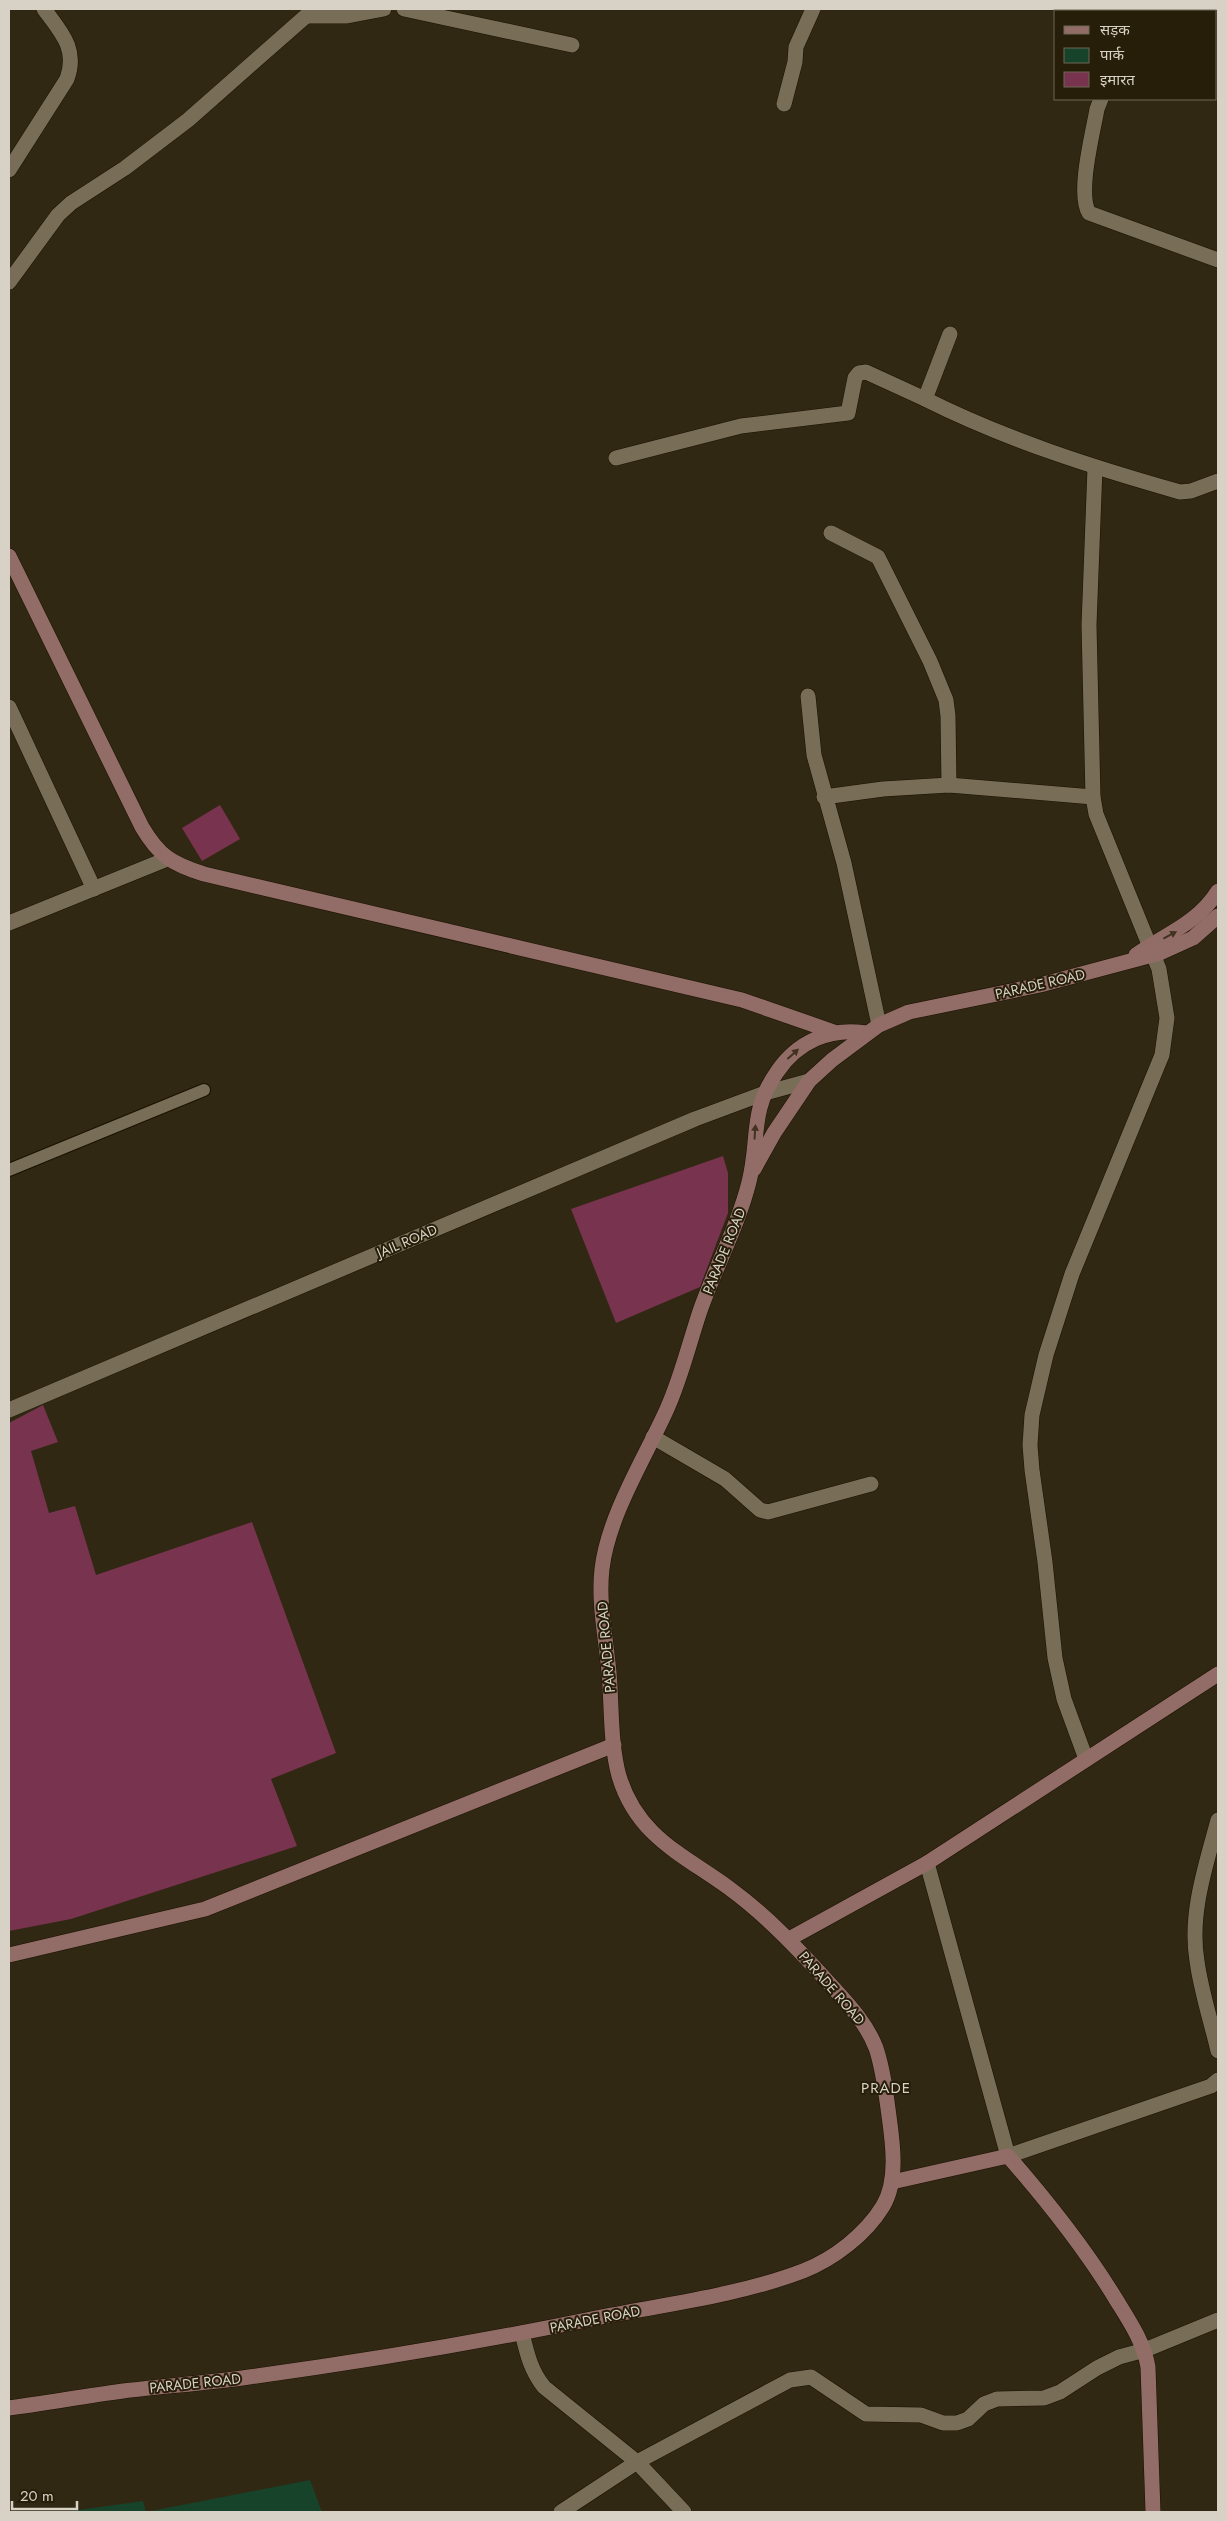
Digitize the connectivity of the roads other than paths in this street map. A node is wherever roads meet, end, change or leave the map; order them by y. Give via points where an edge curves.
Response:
1 (44, 9) edge
2 (384, 9) edge
3 (404, 9) edge
4 (813, 9) edge
5 (310, 12) edge
6 (572, 45) dead end
7 (1101, 100) edge
8 (784, 104) dead end
9 (9, 170) edge
10 (1218, 260) edge
11 (9, 282) edge
12 (950, 334) dead end
13 (925, 399) junction
14 (616, 458) dead end
15 (1095, 468) junction
16 (1218, 481) edge
17 (831, 532) dead end
18 (9, 556) edge
19 (808, 696) dead end
20 (9, 707) edge
21 (949, 785) junction
22 (824, 797) junction
23 (1093, 797) junction
24 (167, 859) junction
25 (94, 889) junction
26 (1218, 891) edge
27 (9, 922) edge
28 (1216, 922) edge
29 (1152, 949) junction
30 (880, 1025) junction
31 (834, 1032) junction
32 (866, 1033) junction
33 (809, 1082) junction
34 (204, 1090) dead end
35 (764, 1093) junction
36 (9, 1170) edge
37 (752, 1173) junction
38 (9, 1410) edge
39 (653, 1437) junction
40 (870, 1484) dead end
41 (1218, 1674) edge
42 (614, 1745) junction
43 (1086, 1759) junction
44 (1218, 1820) edge
45 (927, 1863) junction
46 (789, 1939) junction
47 (9, 1955) edge
48 (1218, 2051) edge
49 (1218, 2080) edge
50 (1008, 2156) junction
51 (892, 2182) junction
52 (1218, 2320) edge
53 (522, 2333) junction
54 (1145, 2350) junction
55 (9, 2408) edge
56 (637, 2462) junction
57 (561, 2512) edge
58 (684, 2512) edge
59 (1153, 2512) edge

1 - 9 street via 64,38 72,65 67,79
2 - 5 street via 347,16
3 - 6 street
4 - 8 street via 796,46
5 - 11 street via 188,120 125,168 71,203 58,215
7 - 10 street via 1086,181 1085,206 1089,213
12 - 13 street
13 - 14 street via 866,372 859,373 855,378 848,413 741,426
13 - 15 street via 1034,448
15 - 16 street via 1180,492
15 - 23 street via 1089,625
17 - 21 street via 878,557 930,661 946,700
18 - 24 main road via 142,827 151,843
19 - 22 street via 811,736
20 - 25 street
21 - 22 street
21 - 23 street
22 - 30 street via 844,863
23 - 29 street via 1096,814
24 - 25 street
24 - 31 main road via 204,874 742,1000
25 - 27 street
29 -> 26 main road, PARADE ROAD via 1202,912
28 - 29 main road, PARADE ROAD via 1180,945
29 - 30 main road, PARADE ROAD via 1128,960 1040,985 909,1012
29 - 43 street via 1166,998 1167,1025 1162,1055 1072,1274 1046,1355 1032,1415 1032,1470 1055,1658 1064,1699
30 - 32 main road, PARADE ROAD
31 - 32 main road
35 -> 31 main road via 792,1052
32 - 33 main road, PARADE ROAD
33 - 35 street, JAIL ROAD
33 - 37 main road, PARADE ROAD via 774,1133
34 - 36 lane
37 -> 35 main road via 755,1121
35 - 38 street, JAIL ROAD via 695,1119
37 - 39 main road, PARADE ROAD via 670,1402
39 - 40 street via 725,1479 760,1510 779,1511
39 - 42 main road, PARADE ROAD via 624,1498 603,1563 601,1593
41 - 43 main road
42 - 46 main road, PARADE ROAD via 619,1776 632,1806 648,1830 674,1852 731,1889
42 - 47 main road via 205,1909
43 - 45 main road
44 - 48 street via 1199,1898 1195,1941 1196,1960
45 - 46 main road
45 - 50 street
46 - 51 main road, PARADE ROAD via 855,2012 876,2049 886,2088 892,2135
49 - 50 street via 1211,2086
50 - 51 main road
50 - 54 main road via 1059,2214 1106,2283
51 - 53 main road, PARADE ROAD via 883,2206 864,2228 842,2250 807,2270 702,2297
52 - 54 street
53 - 55 main road, PARADE ROAD via 246,2378 121,2391
53 - 56 street via 527,2358 534,2375 544,2387
54 - 56 street via 1119,2357 1060,2392 1044,2398 997,2399 957,2423 943,2423 921,2415 866,2414 811,2377 790,2380
54 - 59 main road
56 - 57 street
56 - 58 street

